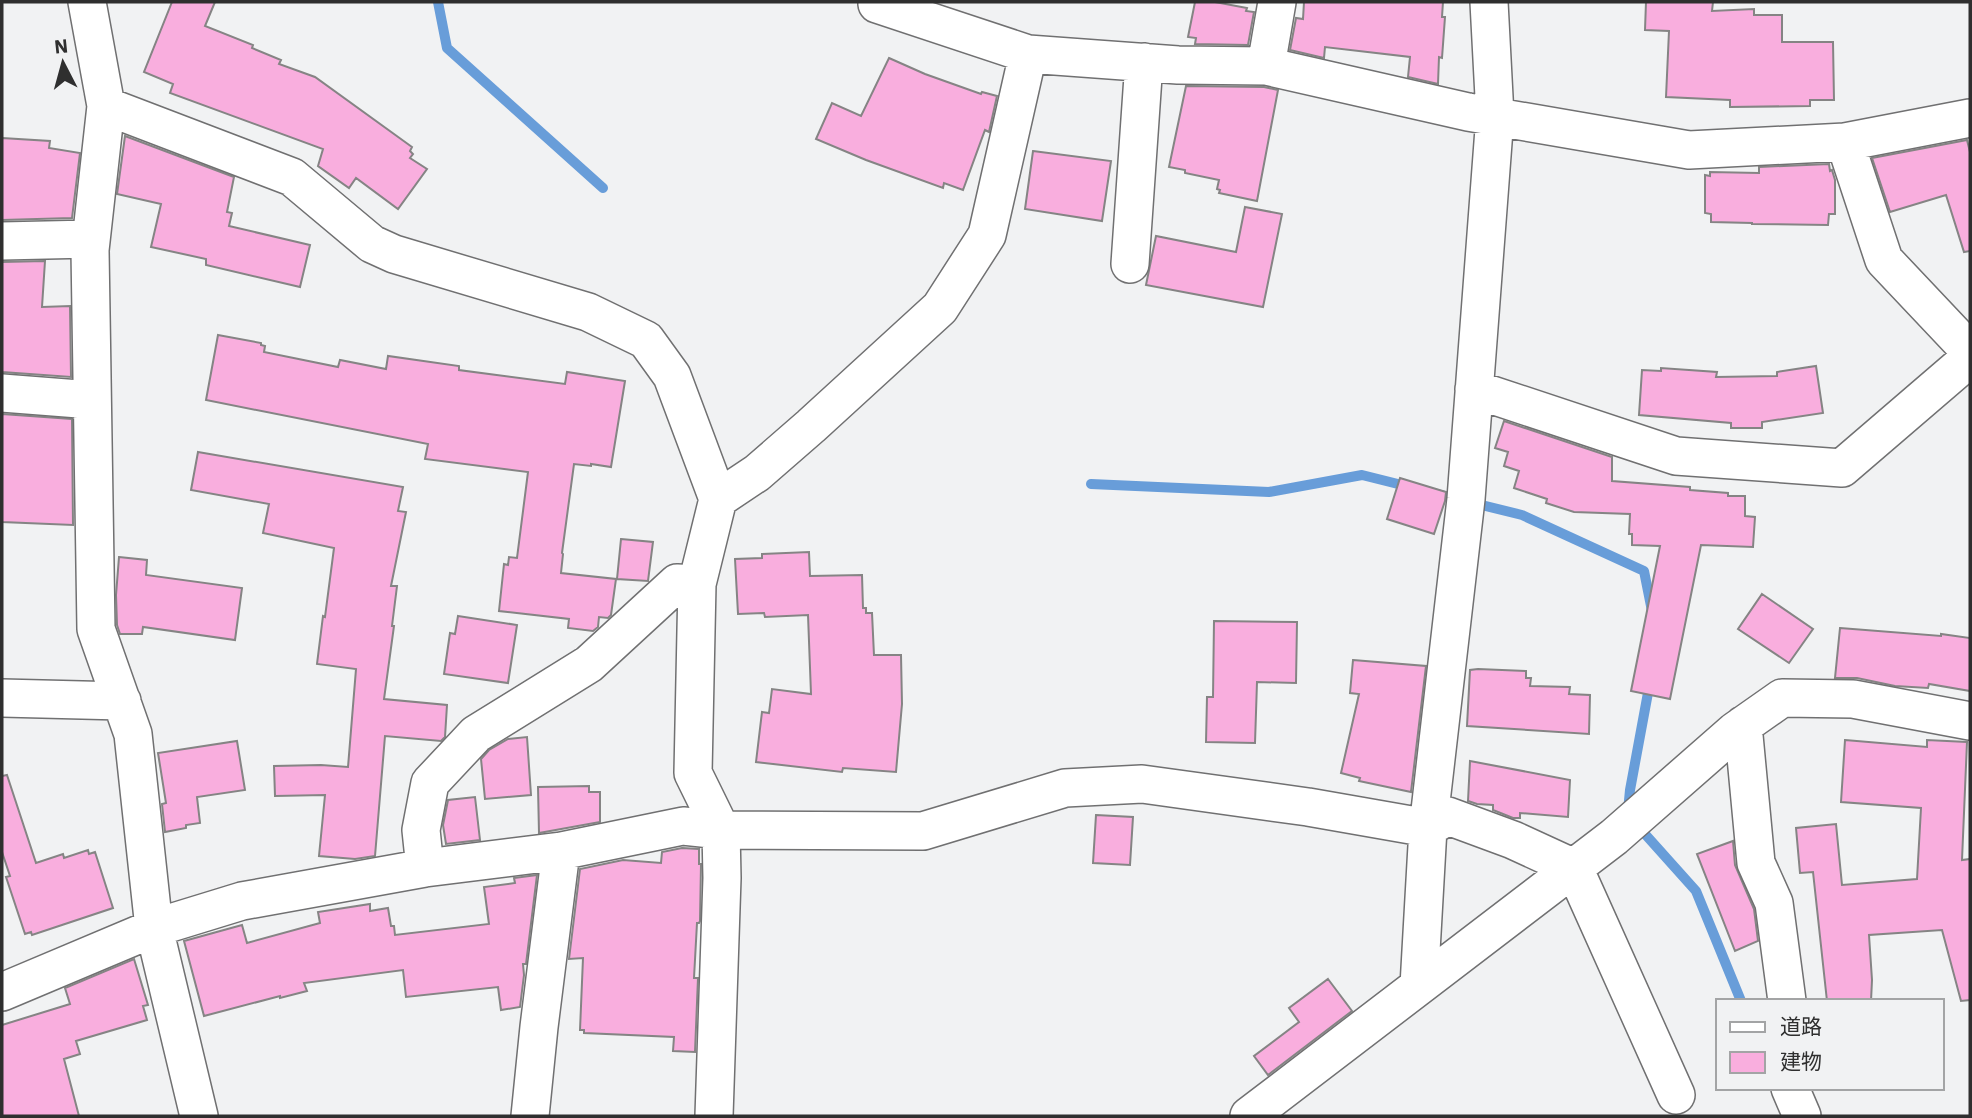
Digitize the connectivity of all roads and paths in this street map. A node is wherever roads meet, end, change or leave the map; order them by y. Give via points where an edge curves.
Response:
1 (87, 2) edge
2 (1277, 2) edge
3 (1489, 2) edge
4 (877, 4) dead end
5 (1028, 54) junction
6 (1144, 62) junction
7 (1266, 66) junction
8 (106, 106) junction
9 (1495, 116) junction
10 (1970, 118) edge
11 (1845, 142) junction
12 (91, 239) junction
13 (2, 241) edge
14 (1130, 264) dead end
15 (1970, 351) edge
16 (1970, 359) edge
17 (1474, 389) junction
18 (2, 393) edge
19 (92, 400) junction
20 (718, 499) junction
21 (697, 584) junction
22 (2, 698) edge
23 (122, 701) junction
24 (1970, 721) edge
25 (1743, 725) junction
26 (1427, 828) junction
27 (721, 830) junction
28 (561, 851) junction
29 (425, 868) junction
30 (1574, 868) junction
31 (154, 928) junction
32 (1419, 986) junction
33 (2, 992) edge
34 (1787, 999) edge
35 (1791, 1090) edge
36 (1676, 1094) dead end
37 (199, 1116) edge
38 (530, 1116) edge
39 (714, 1116) edge
40 (1249, 1116) edge
41 (1802, 1116) edge

1 - 8 street
2 - 7 street
3 - 9 street
4 - 5 street
5 - 6 street
5 - 20 street via 987,235 940,308 757,473
6 - 7 street
6 - 14 street
7 - 9 street
8 - 12 street
8 - 20 street via 292,177 372,244 394,254 587,312 646,340 672,376
9 - 11 street via 1689,150
9 - 17 street
10 - 11 street
11 - 15 street via 1884,260
12 - 13 street
12 - 19 street
16 - 17 street via 1842,468 1676,456
17 - 26 street via 1466,499
18 - 19 street
19 - 23 street via 96,629
20 - 21 street
21 - 27 street via 693,773
21 - 29 street via 677,583 589,664 476,734 430,783 421,830
22 - 23 street
23 - 31 street via 133,734
24 - 25 street via 1853,699 1782,698
25 - 30 street
25 - 34 street via 1756,863 1774,903
26 - 27 street via 1143,784 1065,788 923,831
26 - 30 street via 1448,816
26 - 32 street
27 - 28 street via 683,825
27 - 39 street
28 - 29 street
28 - 38 street
29 - 31 street via 242,901
30 - 32 street
30 - 36 street
31 - 33 street
31 - 37 street
32 - 40 street
35 - 41 street

